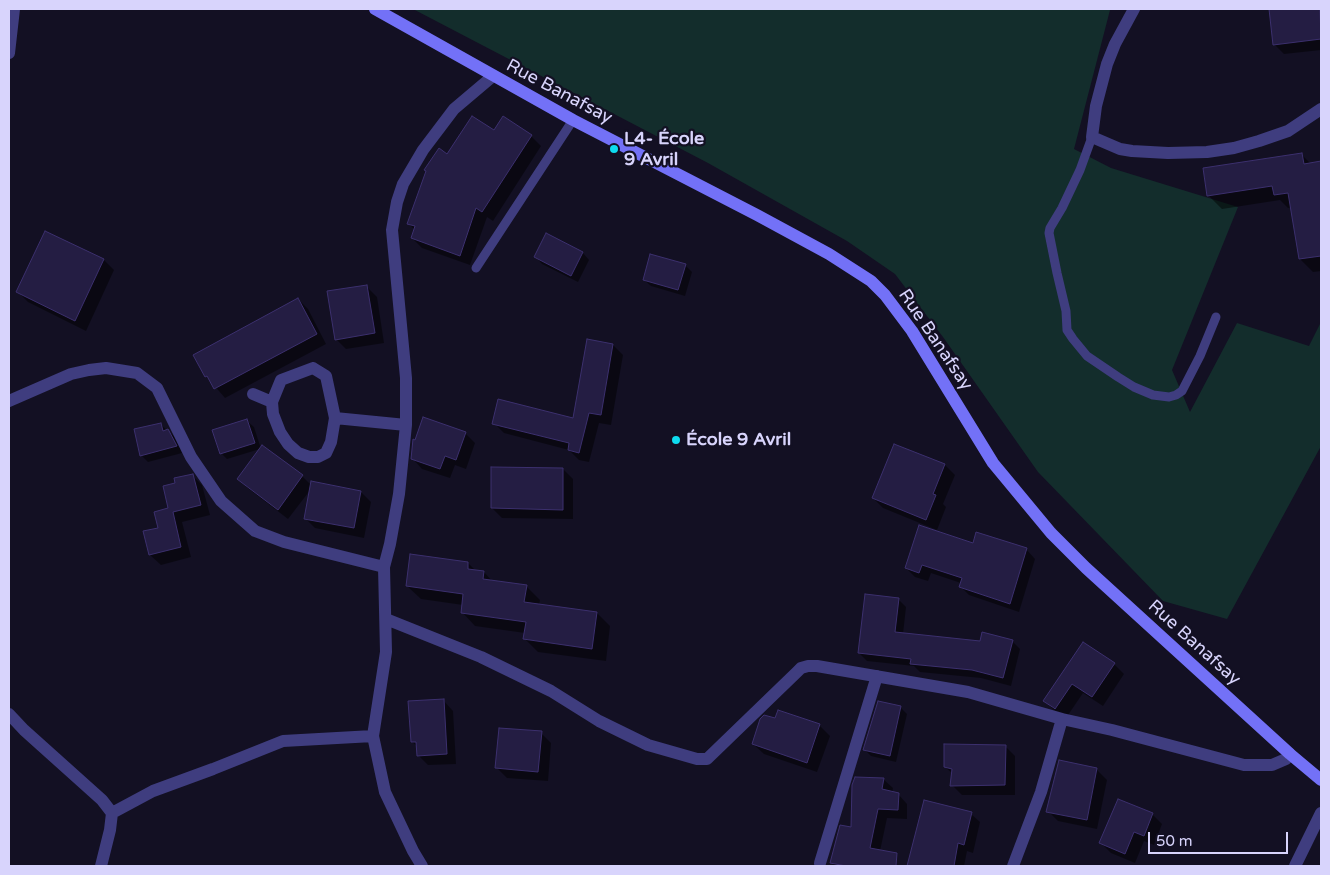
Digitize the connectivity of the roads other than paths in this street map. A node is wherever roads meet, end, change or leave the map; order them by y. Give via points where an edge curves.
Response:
1 (14, 9) edge
2 (374, 9) edge
3 (1134, 9) edge
4 (9, 53) edge
5 (493, 76) junction
6 (1321, 109) edge
7 (572, 120) junction
8 (1092, 137) junction
9 (476, 268) dead end
10 (1216, 317) dead end
11 (253, 394) dead end
12 (9, 401) edge
13 (272, 402) junction
14 (335, 418) junction
15 (406, 425) junction
16 (384, 567) junction
17 (386, 619) junction
18 (876, 676) junction
19 (9, 714) edge
20 (1062, 720) junction
21 (373, 736) junction
22 (1290, 754) junction
23 (1321, 780) edge
24 (112, 813) junction
25 (1321, 813) edge
26 (820, 863) dead end
27 (101, 866) edge
28 (422, 866) edge
29 (1013, 866) edge
30 (1295, 866) edge

1 - 4 street
2 - 5 main road, Rue Banafsay
3 - 8 street via 1107,64
5 - 7 main road, Rue Banafsay
5 - 15 street via 454,109 403,184 397,202 392,230 406,378
6 - 8 street via 1288,131 1234,148 1207,152 1132,151
7 - 9 lane
7 - 22 main road, Rue Banafsay via 757,214 870,281 912,331 993,463 1045,526 1086,568
8 - 10 lane via 1050,233 1067,330 1073,339 1087,356 1134,387 1169,398 1182,390
11 - 13 street
12 - 16 street via 88,370 106,368 137,373 158,388 191,457 222,501 255,531 284,542
13 - 14 street via 281,380 313,368 326,376
13 - 14 street via 273,414 288,444 309,457 326,453
14 - 15 street
15 - 16 street via 399,494
16 - 17 street
17 - 18 street via 481,657 551,691 599,721 648,745 702,759 707,759 804,666
17 - 21 street via 386,652
18 - 20 street via 968,692
18 - 26 street
19 - 24 street
20 - 22 street via 1244,765 1272,765
20 - 29 street via 1041,792
21 - 24 street via 283,741 153,791
21 - 28 street via 385,792
22 - 23 main road, Rue Banafsay
24 - 27 street
25 - 30 street

